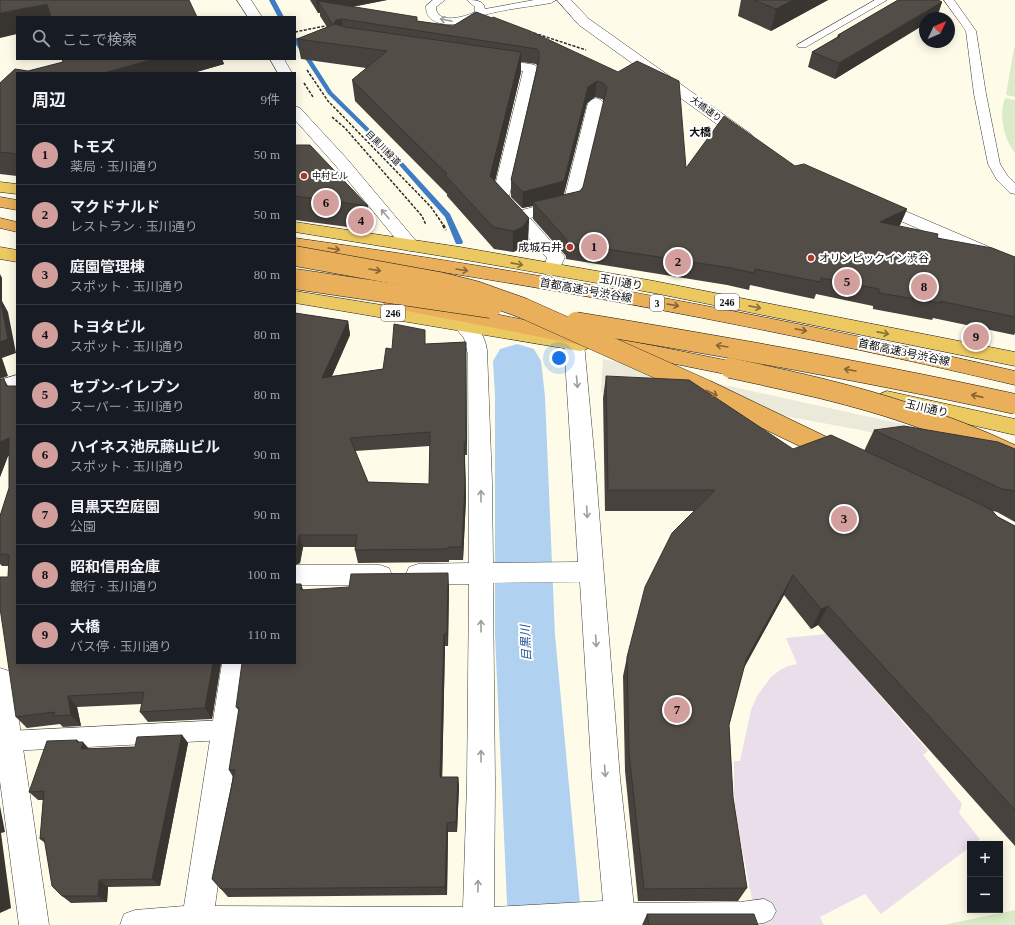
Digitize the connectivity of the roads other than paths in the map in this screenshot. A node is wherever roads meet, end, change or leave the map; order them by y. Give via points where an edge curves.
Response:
1 (244, 0) edge
2 (440, 0) edge
3 (472, 0) edge
4 (551, 0) edge
5 (564, 0) edge
6 (882, 0) edge
7 (949, 0) edge
8 (480, 13) junction
9 (254, 16) edge
10 (802, 45) dead end
11 (278, 60) edge
12 (474, 60) edge
13 (284, 72) edge
14 (596, 103) dead end
15 (296, 112) edge
16 (759, 146) edge
17 (0, 187) edge
18 (16, 189) edge
19 (1015, 190) edge
20 (862, 197) edge
21 (0, 202) edge
22 (16, 205) edge
23 (518, 216) junction
24 (0, 223) edge
25 (16, 227) edge
26 (296, 227) edge
27 (0, 236) edge
28 (16, 239) edge
29 (296, 244) edge
30 (410, 244) junction
31 (0, 253) edge
32 (16, 256) edge
33 (296, 256) edge
34 (1015, 265) edge
35 (551, 270) junction
36 (296, 279) edge
37 (296, 285) edge
38 (296, 297) edge
39 (463, 325) junction
40 (568, 342) junction
41 (1015, 359) edge
42 (1015, 378) edge
43 (16, 382) edge
44 (0, 388) edge
45 (1015, 404) edge
46 (1015, 428) edge
47 (1015, 456) edge
48 (859, 463) edge
49 (584, 572) junction
50 (489, 573) junction
51 (296, 576) edge
52 (235, 664) edge
53 (0, 680) edge
54 (225, 730) junction
55 (9, 741) junction
56 (764, 912) dead end
57 (620, 920) edge
58 (197, 921) junction
59 (485, 923) edge
60 (34, 925) edge
61 (135, 925) edge

1 - 9 street
8 -> 2 lane via 465,20 443,20 431,14 430,10 431,6
3 - 8 lane via 480,6
4 - 8 lane
5 - 16 street, 大橋通り via 584,22
6 - 10 lane
7 - 19 lane via 971,31 994,164
11 - 13 street
12 - 23 street via 530,68 500,198
14 - 23 street via 572,202
30 -> 15 street
17 - 18 highway
20 - 34 street
21 - 22 highway
23 - 35 street via 556,256
24 - 25 highway
26 - 30 highway, 玉川通り / 246
27 - 28 highway
29 -> 42 highway, 首都高速3号渋谷線 / 3 via 718,313 917,354
30 -> 35 highway, 玉川通り / 246
31 - 32 highway
33 -> 48 highway, bridge via 438,282 475,291 523,308 706,390
35 -> 41 highway, 玉川通り / 246 via 654,287
45 -> 36 highway, bridge via 733,348
37 - 47 highway, bridge via 498,321 836,392 924,417
38 - 39 highway, 玉川通り / 246
39 - 40 highway, 玉川通り / 246
50 -> 39 street via 480,475 477,343 470,330
40 - 46 highway, 玉川通り / 246 via 892,400
40 -> 49 street via 585,474
43 - 44 street
49 - 50 street
49 -> 57 street
50 - 51 street
59 -> 50 street via 481,783
52 - 54 street
53 - 55 street
54 - 55 lane
54 - 58 street
55 - 60 street
56 - 57 lane
57 - 59 street via 590,916
58 - 59 street
58 - 61 street

